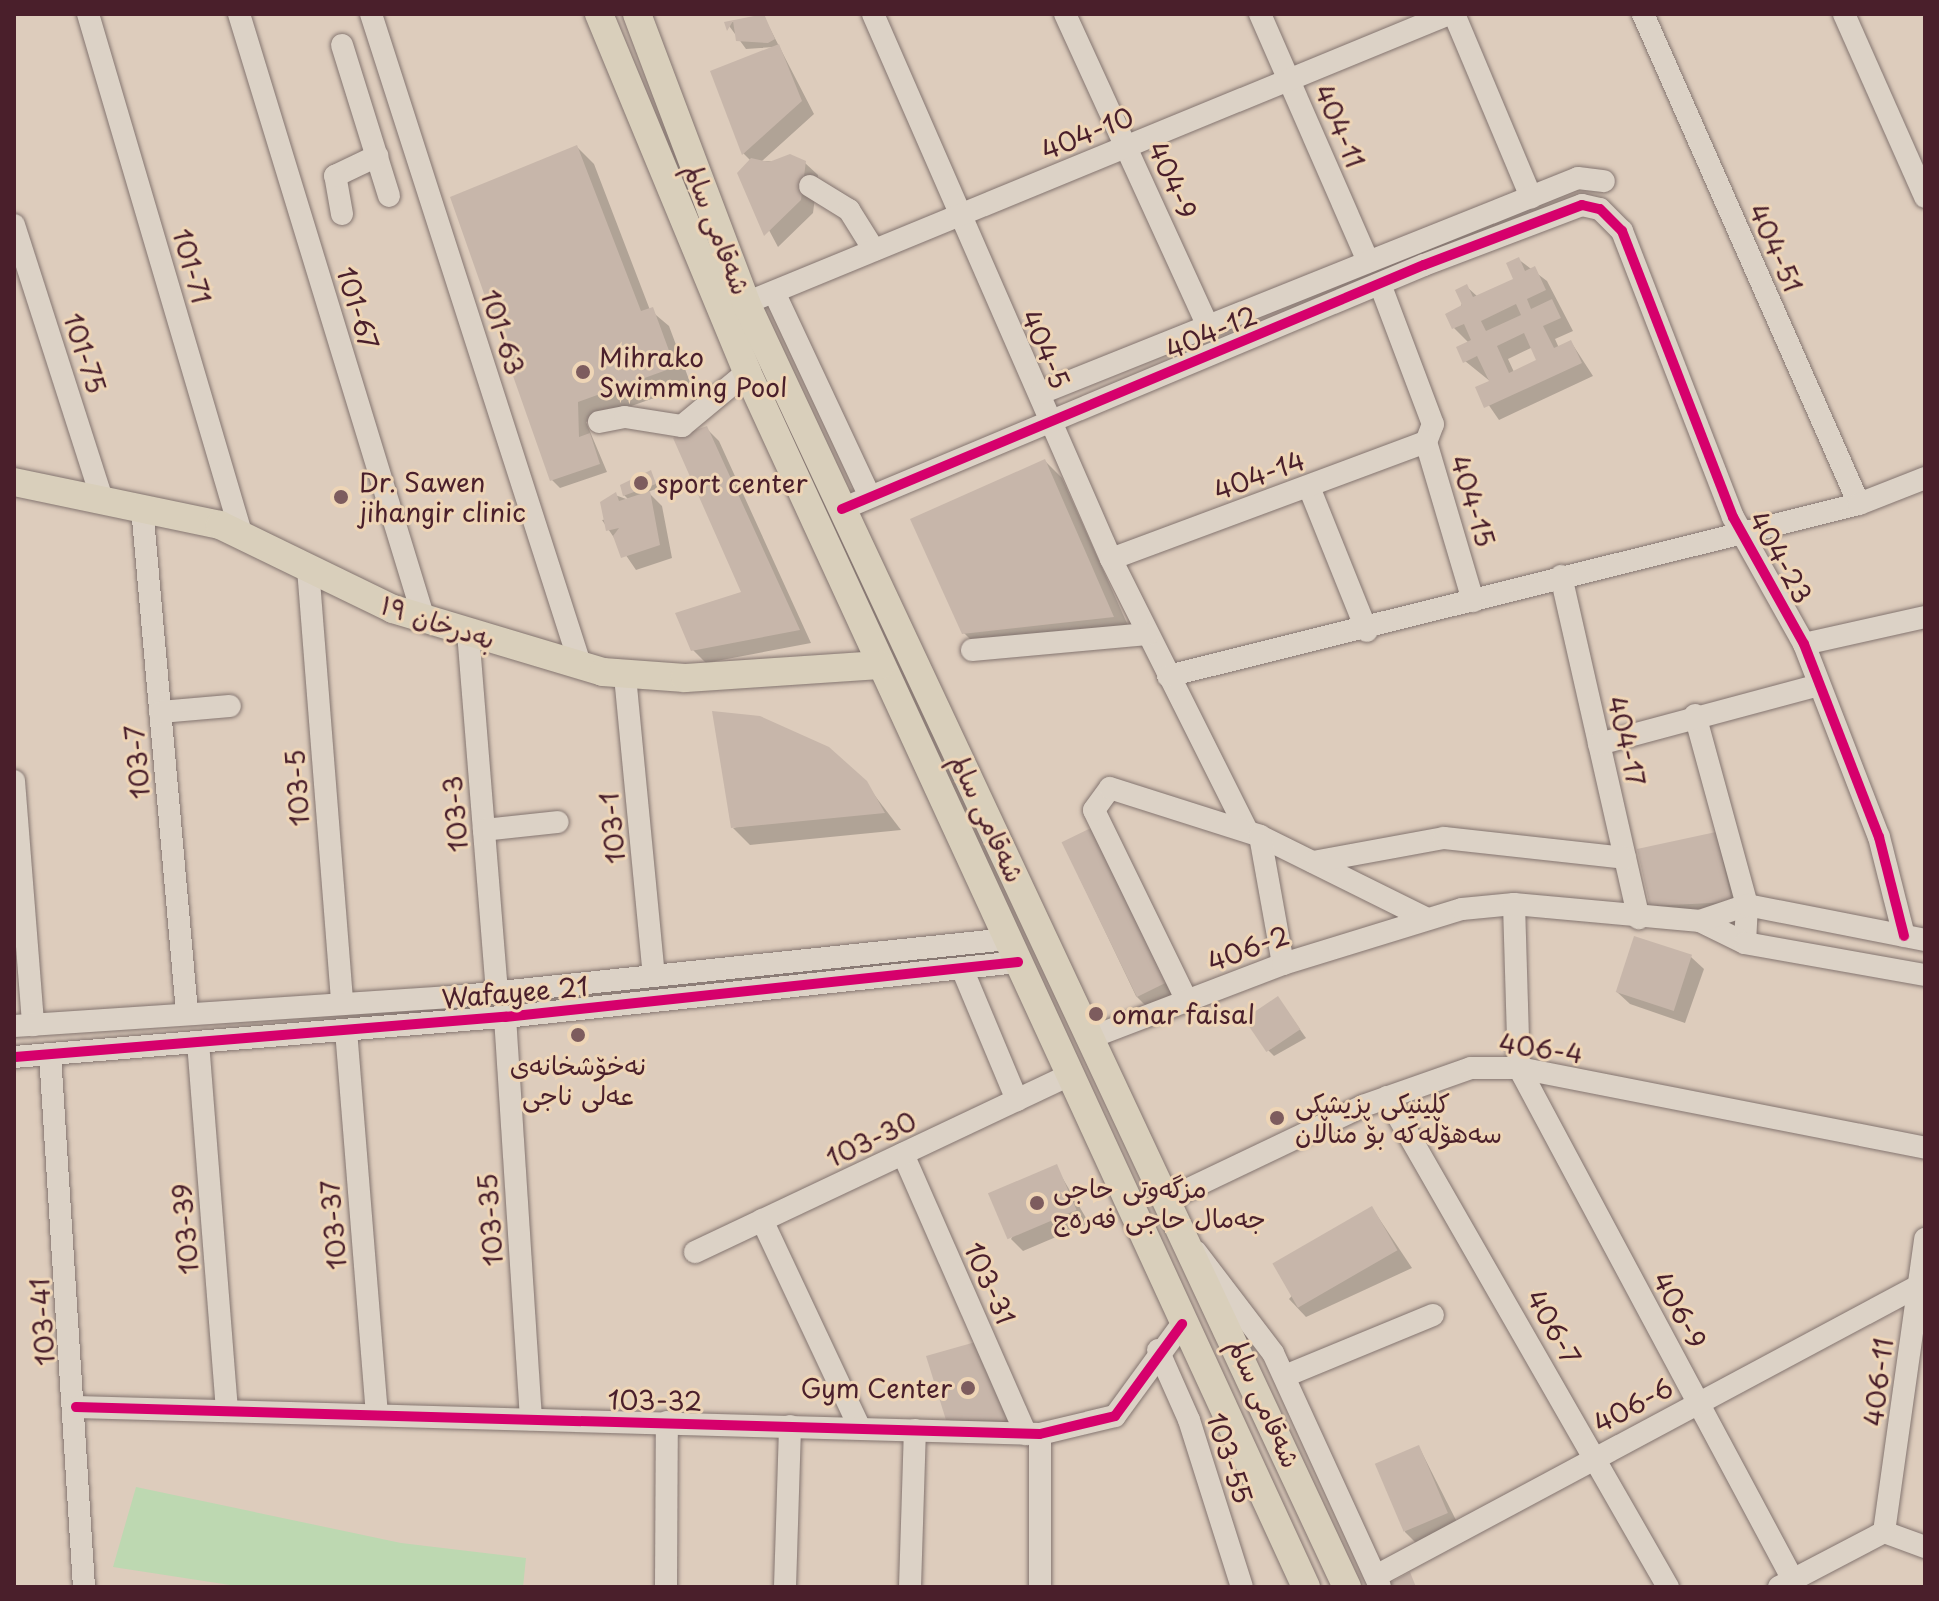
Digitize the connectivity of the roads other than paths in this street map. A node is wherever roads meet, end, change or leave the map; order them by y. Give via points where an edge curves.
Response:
1 (88, 14) edge
2 (239, 14) edge
3 (371, 14) edge
4 (591, 14) edge
5 (599, 14) edge
6 (873, 14) edge
7 (1065, 14) edge
8 (1260, 14) edge
9 (1452, 14) edge
10 (1643, 14) edge
11 (1844, 14) edge
12 (642, 23) edge
13 (342, 45) dead end
14 (618, 70) junction
15 (1289, 80) junction
16 (408, 126) junction
17 (374, 147) junction
18 (1128, 147) junction
19 (1604, 181) dead end
20 (810, 186) dead end
21 (389, 196) dead end
22 (1531, 197) junction
23 (1925, 197) edge
24 (1600, 209) joint
25 (963, 213) junction
26 (342, 214) dead end
27 (14, 225) edge
28 (874, 250) junction
29 (1368, 261) junction
30 (1380, 284) junction
31 (774, 292) junction
32 (746, 303) junction
33 (1208, 326) junction
34 (747, 372) junction
35 (1041, 393) junction
36 (599, 422) dead end
37 (1053, 423) junction
38 (1426, 442) junction
39 (1925, 478) edge
40 (14, 482) edge
41 (1309, 487) junction
42 (870, 497) junction
43 (102, 499) junction
44 (1859, 504) junction
45 (142, 507) junction
46 (842, 509) junction
47 (1740, 532) junction
48 (241, 533) junction
49 (1111, 559) junction
50 (308, 568) junction
51 (1561, 576) junction
52 (1473, 601) junction
53 (1925, 617) edge
54 (424, 619) junction
55 (1367, 631) junction
56 (468, 632) junction
57 (1147, 634) junction
58 (1804, 644) junction
59 (972, 650) dead end
60 (881, 665) junction
61 (581, 667) junction
62 (625, 676) junction
63 (1168, 676) junction
64 (1815, 686) junction
65 (230, 706) dead end
66 (160, 712) junction
67 (1695, 715) junction
68 (1599, 744) junction
69 (14, 781) edge
70 (558, 822) dead end
71 (484, 830) junction
72 (1253, 832) junction
73 (1625, 858) junction
74 (1313, 862) junction
75 (1514, 904) junction
76 (1747, 905) junction
77 (1639, 918) junction
78 (1427, 919) junction
79 (1700, 921) junction
80 (1915, 938) edge
81 (1745, 943) junction
82 (1013, 950) junction
83 (1283, 964) junction
84 (963, 971) junction
85 (654, 975) junction
86 (1925, 975) edge
87 (497, 992) junction
88 (1187, 1001) junction
89 (342, 1002) junction
90 (187, 1012) junction
91 (505, 1017) junction
92 (23, 1026) edge
93 (346, 1030) junction
94 (1092, 1037) junction
95 (198, 1042) junction
96 (50, 1054) junction
97 (14, 1057) edge
98 (1519, 1068) junction
99 (1070, 1075) junction
100 (1387, 1097) junction
101 (1017, 1100) junction
102 (1925, 1148) edge
103 (903, 1154) junction
104 (1170, 1198) junction
105 (762, 1220) junction
106 (1925, 1239) edge
107 (695, 1252) dead end
108 (1196, 1252) junction
109 (1154, 1264) junction
110 (1918, 1286) junction
111 (1219, 1303) junction
112 (1433, 1315) dead end
113 (1182, 1324) junction
114 (1158, 1350) junction
115 (1285, 1376) junction
116 (1697, 1403) junction
117 (76, 1407) junction
118 (227, 1411) junction
119 (377, 1415) junction
120 (531, 1419) junction
121 (667, 1422) junction
122 (790, 1426) junction
123 (860, 1428) junction
124 (915, 1430) junction
125 (1033, 1434) junction
126 (1595, 1457) junction
127 (1884, 1532) junction
128 (1925, 1547) edge
129 (1378, 1582) edge
130 (1786, 1583) edge
131 (84, 1587) edge
132 (666, 1587) edge
133 (785, 1587) edge
134 (910, 1587) edge
135 (1040, 1587) edge
136 (1242, 1587) edge
137 (1306, 1587) edge
138 (1347, 1587) edge
139 (1668, 1587) edge

1 - 48 street, 101-71
2 - 54 street, 101-67
3 - 16 street, 101-63
4 - 14 main road, شەقامی سالم
5 - 14 main road, شەقامی سالم
6 - 25 street, 404-5
7 - 18 street, 404-9
8 - 15 street, 404-11
9 - 15 street, 404-10
9 - 22 street
10 - 44 street, 404-51
11 - 23 street
12 - 32 main road, شەقامی سالم
13 - 17 street
14 - 34 main road, شەقامی سالم
15 - 18 street, 404-10
15 - 29 street, 404-11
16 - 17 street
16 - 61 street, 101-63
17 - 21 street
17 - 26 street via 335,176
18 - 25 street, 404-10
18 - 33 street, 404-9
19 - 22 street via 1578,178
20 - 28 street via 849,210
22 - 29 street
24 - 30 street, 404-12 via 1582,205
24 - 47 street, 404-23 via 1622,231
25 - 28 street, 404-10
25 - 35 street, 404-5
27 - 43 street, 101-75
28 - 31 street, 404-10
29 - 33 street
30 - 37 street, 404-12
30 - 38 street, 404-15 via 1433,424
31 - 32 street, 404-10
31 - 42 street
32 - 46 main road, شەقامی سالم
33 - 35 street
34 - 36 street via 682,426 625,417
34 - 60 main road, شەقامی سالم
35 - 37 street, 404-5
37 - 42 street, 404-12
37 - 49 street, 404-5
38 - 41 street, 404-14
38 - 52 street, 404-15
39 - 44 street
40 - 43 main road, بەدرخان ١٩
41 - 49 street, 404-14
41 - 55 street
42 - 46 street, 404-12
43 - 45 main road, بەدرخان ١٩
44 - 47 street
45 - 48 main road, بەدرخان ١٩
45 - 66 street, 103-7
46 - 94 main road, شەقامی سالم
47 - 51 street
47 - 58 street, 404-23
48 - 50 main road, بەدرخان ١٩
49 - 57 street, 404-5
50 - 54 main road, بەدرخان ١٩
50 - 89 street, 103-5
51 - 52 street
51 - 68 street, 404-17
52 - 55 street
53 - 58 street
54 - 56 main road, بەدرخان ١٩
55 - 63 street
56 - 61 main road, بەدرخان ١٩
56 - 71 street, 103-3
57 - 59 street
57 - 63 street, 404-5
58 - 64 street, 404-23
60 - 62 main road, بەدرخان ١٩
60 - 82 main road, شەقامی سالم
61 - 62 main road, بەدرخان ١٩
62 - 85 street, 103-1
63 - 72 street, 404-5
64 - 67 street
64 - 80 street, 404-23
65 - 66 street
66 - 90 street, 103-7
67 - 68 street
67 - 76 street
68 - 73 street, 404-17
69 - 92 street
70 - 71 street
71 - 87 street, 103-3
72 - 74 street
72 - 83 street, 404-5
72 - 88 street via 1120,788 1101,793 1094,810
73 - 74 street via 1444,838
73 - 77 street, 404-17
74 - 78 street
75 - 77 street, 406-2
75 - 78 street, 406-2
75 - 98 street
76 - 79 street
76 - 80 street
76 - 81 street
77 - 79 street, 406-2
78 - 83 street, 406-2
79 - 81 street
81 - 86 street
82 - 84 street, Wafayee 21
82 - 85 street, Wafayee 21
82 - 99 main road, شەقامی سالم
83 - 88 street, 406-2
84 - 91 street, Wafayee 21
84 - 101 street
85 - 87 street, Wafayee 21
87 - 89 street, Wafayee 21
88 - 94 street, 406-2
89 - 90 street, Wafayee 21
90 - 92 street, Wafayee 21
91 - 93 street, Wafayee 21
91 - 120 street, 103-35
93 - 95 street, Wafayee 21
93 - 119 street, 103-37
94 - 104 main road, شەقامی سالم
95 - 96 street, Wafayee 21
95 - 118 street, 103-39
96 - 97 street, Wafayee 21
96 - 117 street, 103-41
98 - 100 street, 406-4 via 1471,1068
98 - 102 street, 406-4
98 - 116 street, 406-9
99 - 101 street, 103-30
99 - 109 main road, شەقامی سالم
100 - 104 street, 406-4
100 - 126 street, 406-7
101 - 103 street, 103-30
103 - 105 street, 103-30
103 - 125 street, 103-31
104 - 108 main road, شەقامی سالم
105 - 107 street, 103-30
105 - 123 street
106 - 110 street, 406-11
108 - 109 main road via 1176,1266
108 - 111 main road, شەقامی سالم
108 - 115 street via 1246,1310
109 - 113 main road, شەقامی سالم
110 - 116 street, 406-6
110 - 127 street, 406-11
111 - 113 main road via 1202,1305
111 - 138 main road, شەقامی سالم
112 - 115 street
113 - 114 street, 103-32
113 - 137 main road, شەقامی سالم
114 - 125 street, 103-32 via 1115,1416
114 - 136 street, 103-55 via 1189,1420
115 - 129 street
116 - 126 street, 406-6
116 - 130 street, 406-9
117 - 118 street, 103-32
117 - 131 street, 103-41
118 - 119 street, 103-32
119 - 120 street, 103-32
120 - 121 street, 103-32
121 - 122 street, 103-32
121 - 132 street
122 - 123 street, 103-32
122 - 133 street
123 - 124 street, 103-32
124 - 125 street, 103-32
124 - 134 street
125 - 135 street
126 - 129 street, 406-6
126 - 139 street, 406-7
127 - 128 street
127 - 130 street

